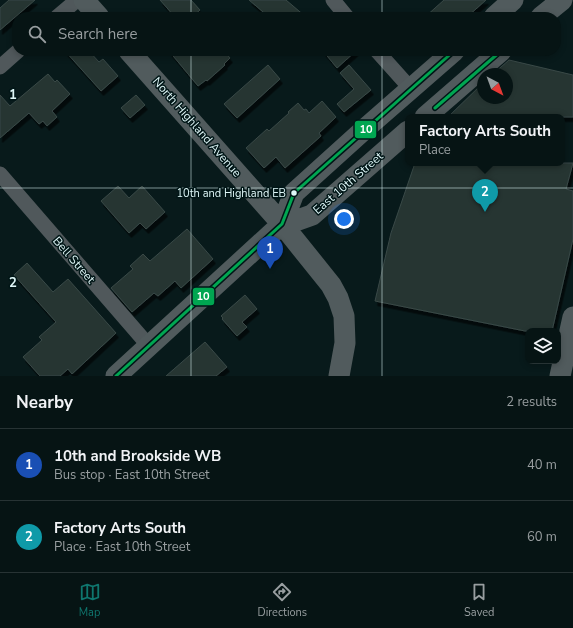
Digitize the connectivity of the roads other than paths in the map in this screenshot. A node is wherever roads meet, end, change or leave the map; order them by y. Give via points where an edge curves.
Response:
1 (77, 0) edge
2 (84, 0) edge
3 (332, 0) edge
4 (513, 0) edge
5 (562, 0) edge
6 (63, 12) edge
7 (95, 12) edge
8 (343, 12) edge
9 (500, 12) edge
10 (547, 12) edge
11 (12, 56) edge
12 (133, 56) edge
13 (381, 56) edge
14 (448, 56) edge
15 (495, 56) edge
16 (0, 67) edge
17 (411, 89) junction
18 (428, 114) edge
19 (405, 134) edge
20 (0, 174) edge
21 (282, 224) junction
22 (573, 317) edge
23 (149, 346) junction
24 (116, 376) edge
25 (339, 376) edge
26 (560, 376) edge

1 - 6 street
2 - 7 main road
3 - 8 street
4 - 9 main road
5 - 10 main road
11 - 16 street
12 - 21 main road, North Highland Avenue
13 - 17 street
14 - 17 main road, East 10th Street
15 - 18 main road
17 - 21 main road, East 10th Street via 294,193
19 - 21 main road, East 10th Street via 312,215
20 - 23 street, Bell Street
21 - 23 main road, East 10th Street
21 - 25 main road, North Highland Avenue via 324,275 338,298 344,316 345,330
22 - 26 main road
23 - 24 main road, East 10th Street

